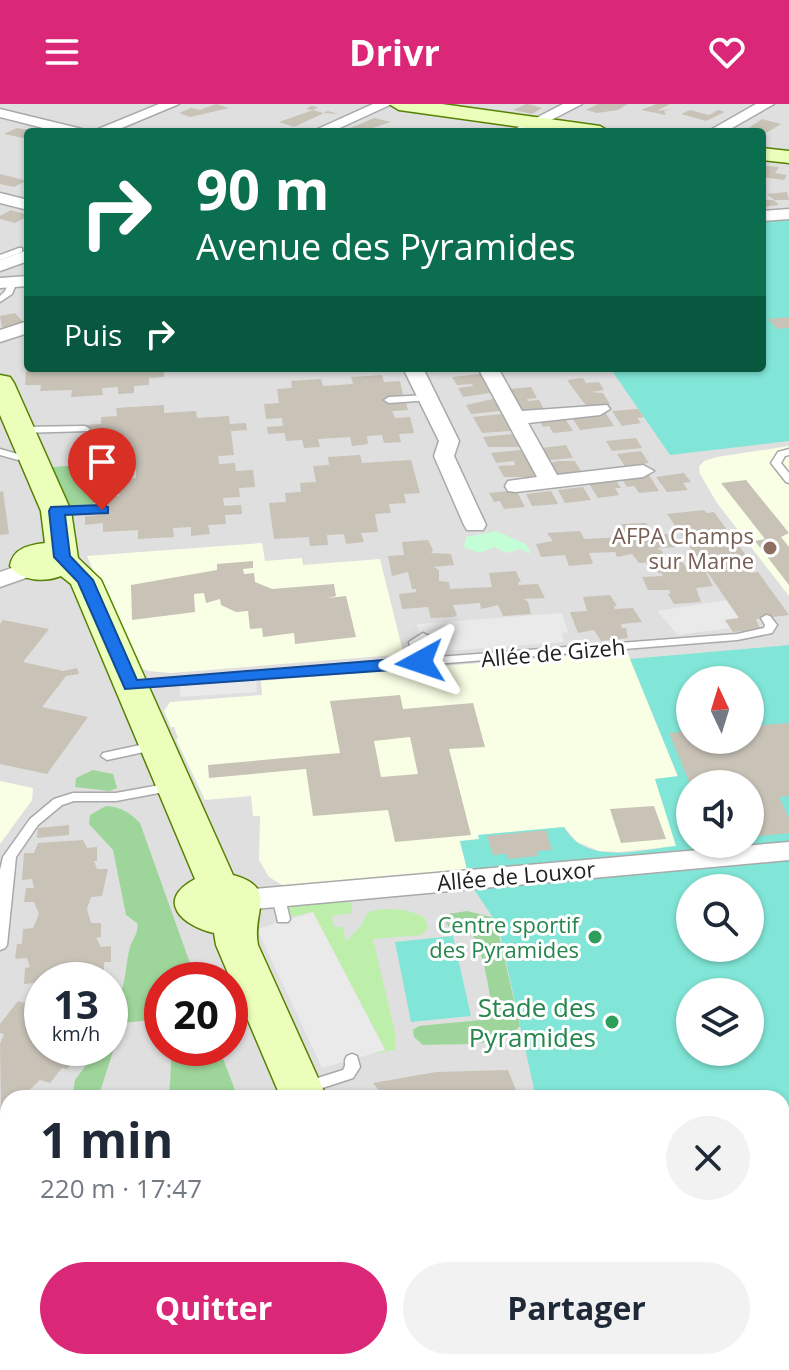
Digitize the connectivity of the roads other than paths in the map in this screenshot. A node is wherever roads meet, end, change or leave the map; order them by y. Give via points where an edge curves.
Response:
1 (172, 104) edge
2 (385, 104) edge
3 (399, 104) edge
4 (575, 104) edge
5 (767, 104) edge
6 (0, 113) edge
7 (61, 128) edge
8 (109, 128) edge
9 (328, 128) edge
10 (525, 128) edge
11 (722, 128) edge
12 (766, 154) edge
13 (789, 157) edge
14 (0, 198) edge
15 (24, 204) edge
16 (789, 214) edge
17 (766, 216) edge
18 (24, 252) edge
19 (0, 258) edge
20 (0, 266) edge
21 (19, 283) edge
22 (0, 300) edge
23 (24, 328) edge
24 (0, 336) edge
25 (415, 372) edge
26 (490, 372) edge
27 (0, 383) edge
28 (428, 398) junction
29 (389, 400) dead end
30 (600, 409) dead end
31 (515, 418) junction
32 (85, 429) dead end
33 (10, 437) edge
34 (789, 452) edge
35 (643, 471) dead end
36 (789, 480) edge
37 (550, 482) junction
38 (516, 486) dead end
39 (102, 510) dead end
40 (56, 511) junction
41 (475, 525) dead end
42 (40, 565) edge
43 (766, 618) dead end
44 (423, 636) dead end
45 (420, 662) junction
46 (131, 685) junction
47 (150, 747) junction
48 (107, 756) dead end
49 (160, 789) junction
50 (789, 851) edge
51 (238, 904) junction
52 (0, 945) edge
53 (352, 1060) dead end
54 (292, 1090) edge
55 (307, 1090) edge

1 - 8 street
2 - 9 street
3 - 10 main road
4 - 10 street
5 - 11 street
6 - 7 street
12 - 13 main road
14 - 15 street
16 - 17 street
18 - 19 lane
18 - 20 street
21 - 22 lane
23 - 24 street
25 - 28 street
26 - 31 street
27 - 33 main road
28 - 29 lane
28 - 41 street via 448,440 444,456
30 - 31 street via 571,408
31 - 37 street
32 - 33 lane
33 - 40 main road
33 - 42 main road via 41,521
34 - 36 lane via 776,463
35 - 37 street
37 - 38 street
39 - 40 lane
40 - 42 main road
42 - 46 main road via 85,580
42 - 47 main road via 75,586
43 - 45 lane, Allée de Gizeh via 768,631 737,637
44 - 45 lane via 415,642
45 - 46 lane, Allée de Gizeh
46 - 47 main road
47 - 48 lane
47 - 49 main road
47 - 51 main road
49 - 51 main road
49 - 52 lane via 73,797 34,822 7,870
50 - 51 street, Allée de Louxor via 441,877
51 - 54 main road via 237,945
53 - 55 lane via 348,1074

